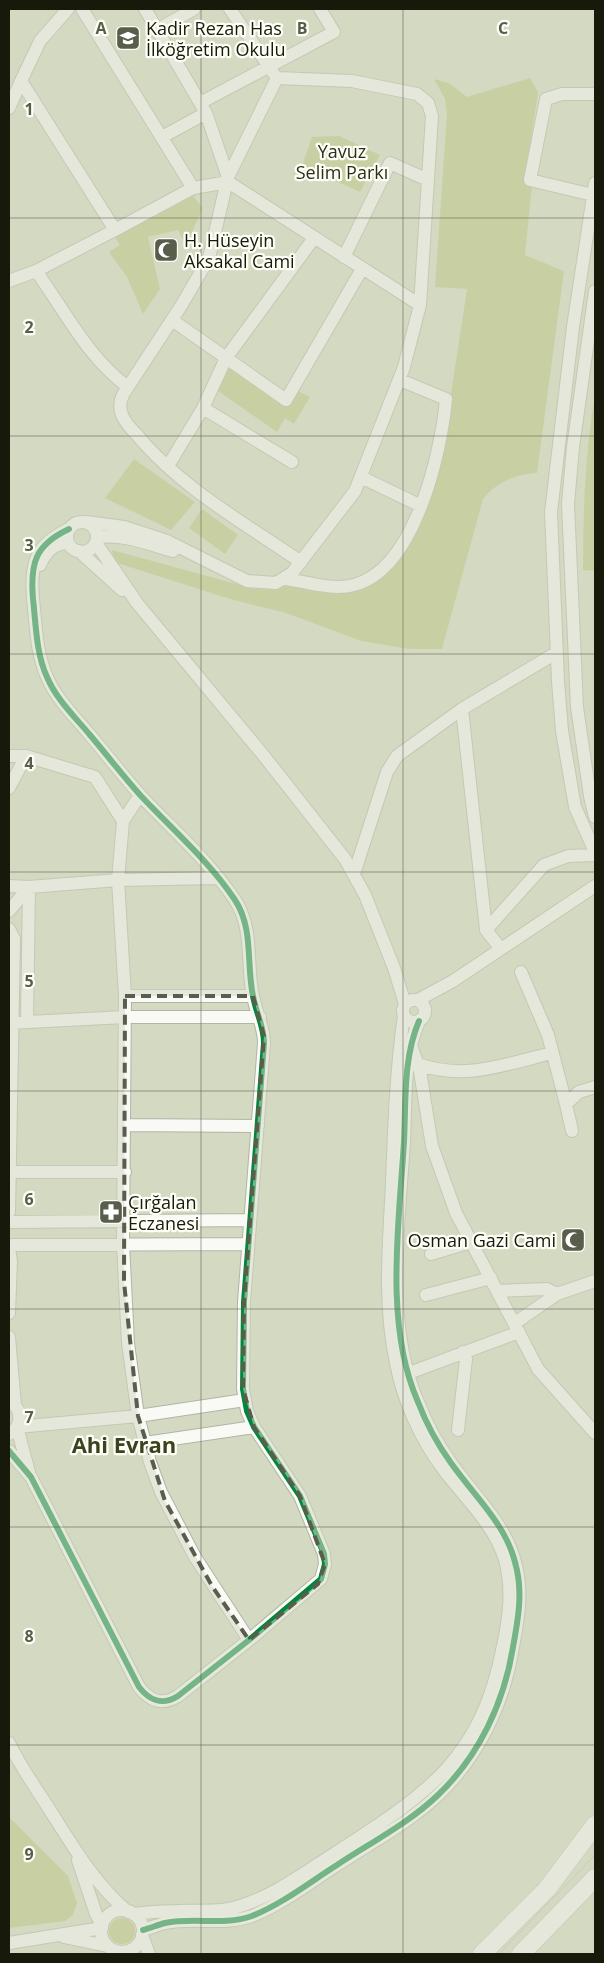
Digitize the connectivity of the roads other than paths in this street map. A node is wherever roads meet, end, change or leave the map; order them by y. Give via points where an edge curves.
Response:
1 (68, 9) edge
2 (82, 9) edge
3 (145, 9) edge
4 (194, 9) edge
5 (230, 9) edge
6 (320, 9) edge
7 (157, 30) junction
8 (269, 67) junction
9 (277, 78) junction
10 (21, 81) junction
11 (595, 94) edge
12 (9, 108) edge
13 (203, 108) junction
14 (162, 137) junction
15 (228, 179) junction
16 (428, 180) junction
17 (193, 188) junction
18 (594, 189) edge
19 (115, 230) junction
20 (314, 238) junction
21 (344, 257) junction
22 (362, 269) junction
23 (36, 271) junction
24 (9, 281) edge
25 (595, 291) edge
26 (420, 305) junction
27 (172, 320) junction
28 (226, 358) junction
29 (400, 380) junction
30 (128, 387) junction
31 (203, 408) junction
32 (292, 462) dead end
33 (168, 466) junction
34 (361, 477) junction
35 (422, 506) junction
36 (86, 522) junction
37 (68, 529) junction
38 (96, 540) junction
39 (68, 543) junction
40 (79, 552) junction
41 (198, 558) junction
42 (301, 562) junction
43 (286, 579) junction
44 (33, 594) junction
45 (138, 604) junction
46 (556, 653) junction
47 (462, 709) junction
48 (9, 756) edge
49 (26, 756) junction
50 (9, 788) edge
51 (140, 795) junction
52 (595, 817) edge
53 (123, 820) junction
54 (595, 853) edge
55 (354, 874) junction
56 (217, 878) junction
57 (118, 880) junction
58 (9, 886) edge
59 (595, 886) edge
60 (28, 887) junction
61 (9, 911) edge
62 (9, 929) edge
63 (486, 930) junction
64 (501, 949) junction
65 (521, 972) dead end
66 (453, 982) junction
67 (125, 996) junction
68 (253, 996) junction
69 (418, 1000) junction
70 (404, 1010) junction
71 (260, 1016) junction
72 (422, 1016) junction
73 (124, 1017) junction
74 (27, 1022) junction
75 (11, 1023) edge
76 (411, 1046) junction
77 (552, 1053) junction
78 (418, 1064) junction
79 (595, 1087) edge
80 (566, 1104) junction
81 (125, 1124) junction
82 (258, 1126) junction
83 (572, 1131) dead end
84 (10, 1148) edge
85 (10, 1172) junction
86 (125, 1172) junction
87 (9, 1212) edge
88 (250, 1220) junction
89 (124, 1221) junction
90 (9, 1222) edge
91 (471, 1242) junction
92 (9, 1244) edge
93 (123, 1244) junction
94 (248, 1244) junction
95 (9, 1249) edge
96 (431, 1254) dead end
97 (491, 1278) junction
98 (595, 1282) edge
99 (498, 1290) junction
100 (557, 1294) junction
101 (426, 1295) dead end
102 (9, 1313) edge
103 (517, 1327) junction
104 (9, 1337) edge
105 (464, 1352) junction
106 (409, 1373) junction
107 (410, 1394) junction
108 (245, 1400) junction
109 (12, 1403) edge
110 (138, 1416) junction
111 (254, 1427) junction
112 (458, 1430) dead end
113 (13, 1431) edge
114 (595, 1433) edge
115 (145, 1443) junction
116 (9, 1451) edge
117 (31, 1477) junction
118 (249, 1640) junction
119 (9, 1743) edge
120 (595, 1826) edge
121 (74, 1848) junction
122 (595, 1878) edge
123 (131, 1913) junction
124 (102, 1926) junction
125 (143, 1933) junction
126 (59, 1936) junction
127 (9, 1943) edge
128 (112, 1950) edge
129 (149, 1954) edge
130 (482, 1954) edge
131 (521, 1954) edge

1 - 10 street via 40,41
2 - 14 street
3 - 7 street
4 - 7 street
5 - 8 street
6 - 8 street via 334,32
7 - 13 street
8 - 9 street
8 - 13 street
9 - 15 street
9 - 16 street via 352,81 421,96 430,107 432,116
10 - 12 street
10 - 19 street
11 - 18 street via 562,94 546,99 530,180
13 - 14 street
13 - 15 street
14 - 17 street
15 - 17 street
15 - 20 street
15 - 27 street via 209,258
16 - 21 street via 390,163
16 - 26 street
17 - 19 street
18 - 46 street via 573,327 551,512
19 - 23 street
20 - 21 street
20 - 28 street
21 - 22 street
22 - 26 street
22 - 28 street via 286,400
23 - 24 street
23 - 30 street via 92,355
25 - 52 street via 568,504 576,707
26 - 29 street
27 - 28 street
27 - 30 street
28 - 31 street
29 - 34 street
29 - 35 street via 446,399 438,456
30 - 33 street via 120,403 122,417 152,453
31 - 32 street
31 - 33 street
33 - 42 street
34 - 35 street
34 - 42 street via 355,491
35 - 43 street via 400,547 367,580 352,586 336,587
36 - 37 street via 76,522
36 - 38 street via 94,528
36 - 41 street via 114,525 146,534 185,549
37 - 39 street
37 - 44 street via 42,545 32,573
38 - 40 street via 88,550
38 - 41 street via 106,536 121,538
38 - 45 street
39 - 40 street
39 - 44 street via 56,546 47,554 41,563
40 - 45 street
41 - 43 street via 247,581 271,584
42 - 43 street
44 - 51 street via 39,652 49,684
45 - 55 street via 325,831
46 - 47 street
46 - 54 street via 560,714 573,798 581,825
47 - 55 street via 405,748 393,761
47 - 63 street
48 - 49 street
49 - 50 street
49 - 53 street via 95,777
51 - 53 street
51 - 56 street
53 - 57 street
54 - 63 street via 568,856 544,865
55 - 70 street via 381,932
56 - 57 street
56 - 68 street via 235,900 244,918
57 - 60 street
57 - 67 street
58 - 60 street
59 - 64 street
60 - 61 street
60 - 74 street
62 - 75 street via 14,939
63 - 64 street
64 - 66 street
65 - 77 street via 548,1035
66 - 69 street
66 - 72 street
67 - 68 street
67 - 73 street
68 - 71 street
69 - 70 street via 411,1000
69 - 72 street via 424,1005
70 - 72 street via 408,1021
70 - 107 street via 397,1071 387,1298 391,1341
71 - 73 street
71 - 82 street via 264,1044
72 - 76 street
73 - 74 street
73 - 81 street
74 - 75 street
75 - 84 street
76 - 78 street
76 - 106 street via 397,1301
77 - 78 street via 463,1072 440,1072
77 - 80 street
78 - 91 street via 428,1130 437,1163
79 - 80 street via 579,1092
80 - 83 street
81 - 82 street
81 - 86 street
82 - 88 street
84 - 85 street
85 - 86 street
85 - 87 street
86 - 89 street
88 - 89 street
88 - 94 street
89 - 90 street
89 - 93 street
91 - 96 street
91 - 97 street
92 - 93 street
93 - 94 street
93 - 110 street via 125,1313
94 - 108 street via 243,1328
95 - 102 street
97 - 99 street
97 - 101 street
98 - 100 street
99 - 100 street via 547,1289
99 - 103 street
100 - 103 street
103 - 105 street
103 - 114 street via 538,1369
104 - 109 street
105 - 106 street
105 - 112 street via 466,1359
106 - 107 street
107 - 123 street via 431,1452 497,1540 504,1557 510,1603 498,1675 488,1706 451,1766 428,1789 391,1817 278,1888 253,1902 233,1908
107 - 125 street via 452,1463 500,1527 517,1567 520,1597 513,1648 504,1687 490,1724 458,1773 437,1796 266,1910 230,1921 166,1923
108 - 110 street
108 - 111 street
109 - 113 street via 20,1416
110 - 113 street
110 - 115 street
111 - 115 street
111 - 118 street via 300,1496 324,1554 325,1564 318,1584
113 - 117 street
115 - 118 street via 155,1477 180,1528 212,1586
116 - 117 street
117 - 118 street via 138,1687 147,1698 158,1702 174,1699
119 - 121 street
120 - 130 highway via 547,1889
121 - 123 street via 103,1888
121 - 124 street
122 - 131 highway
123 - 124 street via 114,1912
123 - 125 street via 140,1921
124 - 126 street
124 - 128 street via 102,1938
125 - 128 street via 138,1944 130,1950
125 - 129 street
126 - 127 street
126 - 128 street

